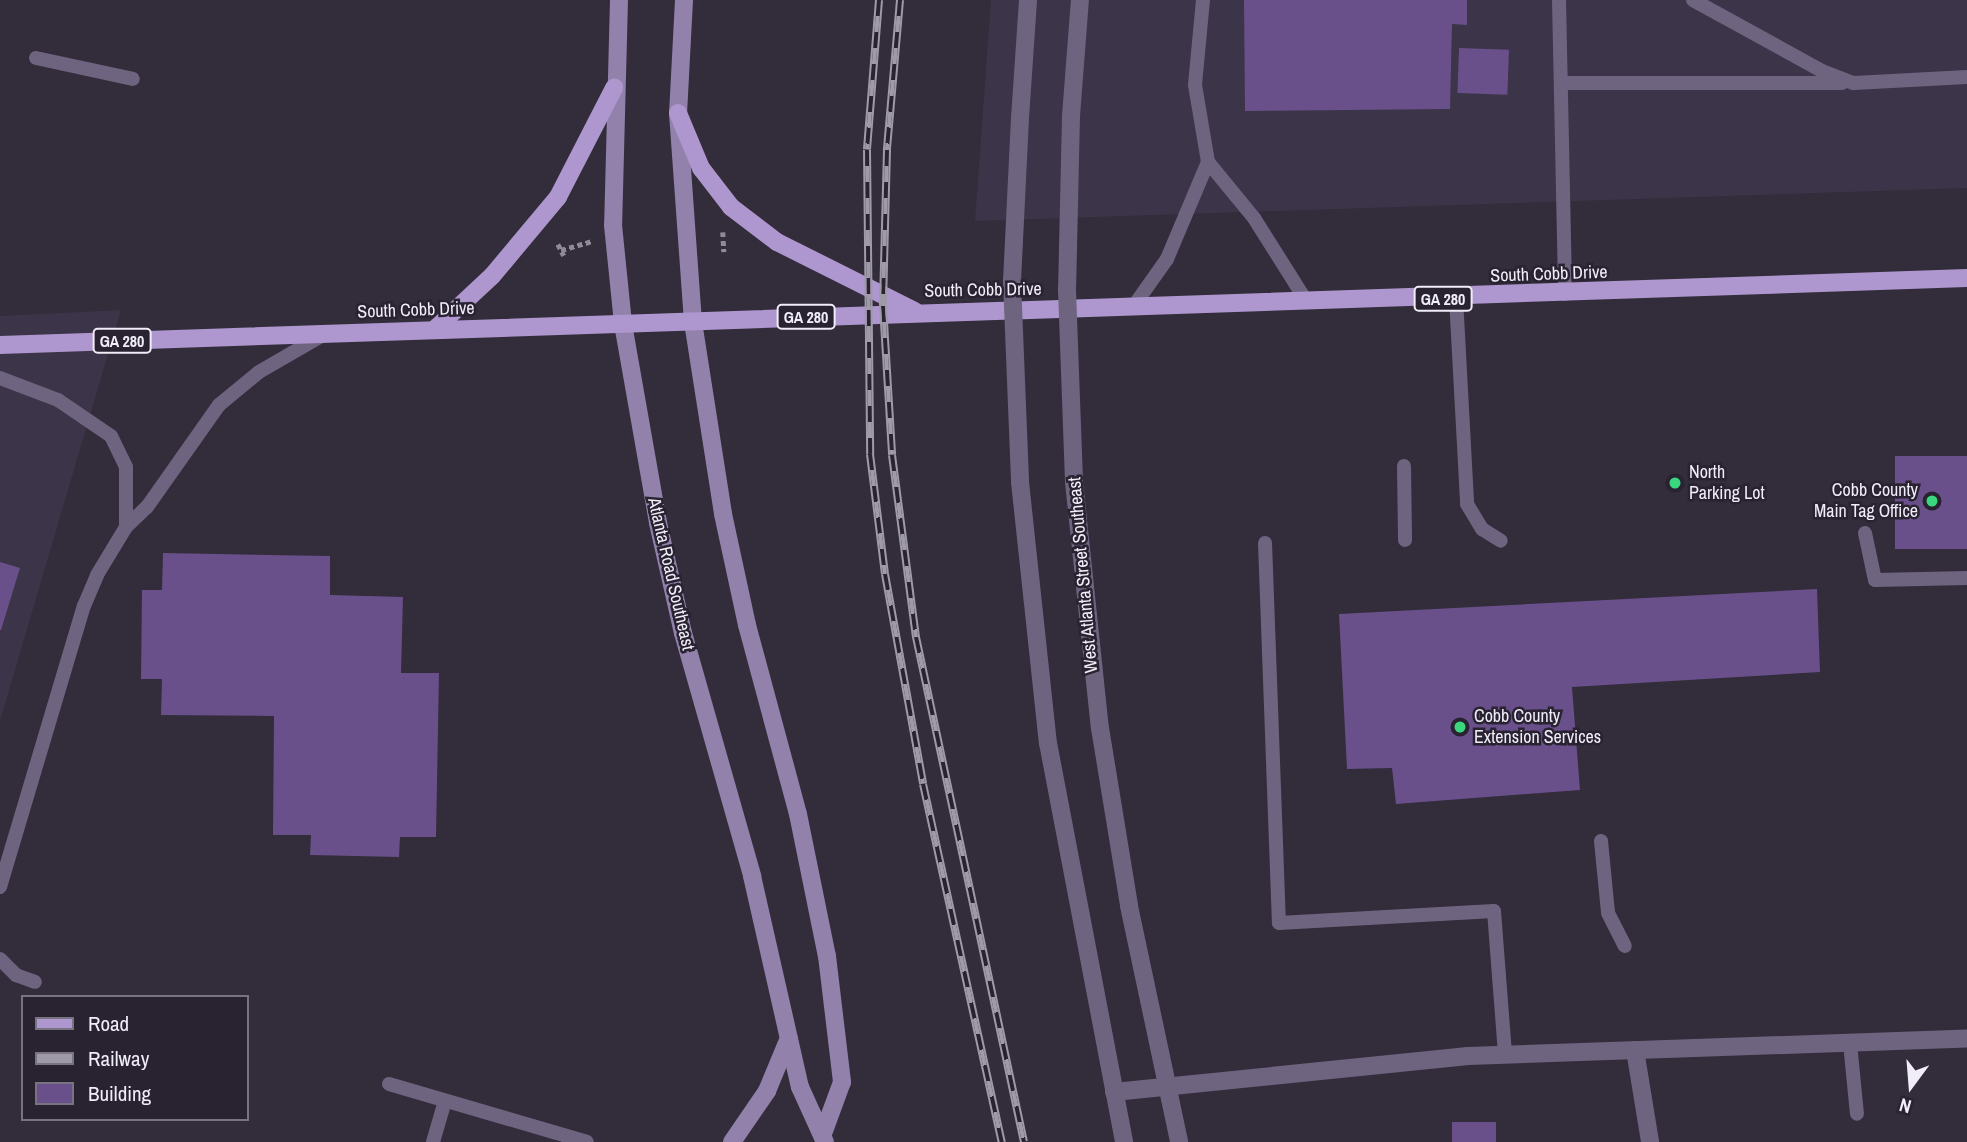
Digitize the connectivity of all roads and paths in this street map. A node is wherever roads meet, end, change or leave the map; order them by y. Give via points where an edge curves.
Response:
1 (619, 0) edge
2 (684, 0) edge
3 (1028, 0) edge
4 (1080, 0) edge
5 (1203, 0) edge
6 (1559, 0) edge
7 (1693, 0) edge
8 (36, 58) dead end
9 (1967, 77) edge
10 (133, 79) dead end
11 (1561, 83) junction
12 (1854, 83) junction
13 (614, 88) junction
14 (678, 113) junction
15 (1208, 162) junction
16 (723, 231) dead end
17 (716, 232) dead end
18 (596, 240) dead end
19 (558, 244) dead end
20 (1967, 278) edge
21 (1565, 294) junction
22 (1456, 299) junction
23 (1307, 302) junction
24 (1133, 307) junction
25 (918, 313) junction
26 (693, 321) junction
27 (623, 324) junction
28 (434, 330) junction
29 (325, 334) junction
30 (0, 345) edge
31 (0, 378) edge
32 (1404, 466) dead end
33 (126, 527) junction
34 (1865, 533) dead end
35 (1405, 540) dead end
36 (1501, 541) dead end
37 (1265, 542) dead end
38 (1967, 578) edge
39 (1601, 841) dead end
40 (0, 887) edge
41 (1625, 946) dead end
42 (0, 960) edge
43 (35, 982) dead end
44 (789, 1038) junction
45 (1967, 1039) edge
46 (1850, 1043) junction
47 (1634, 1051) junction
48 (1505, 1055) junction
49 (388, 1084) dead end
50 (1169, 1084) junction
51 (1114, 1092) junction
52 (445, 1101) junction
53 (1857, 1114) dead end
54 (824, 1136) edge
55 (433, 1142) edge
56 (587, 1142) edge
57 (732, 1142) edge
58 (1125, 1142) edge
59 (1180, 1142) edge
60 (1650, 1142) edge

1 - 13 main road, Atlanta Road Southeast
2 - 14 main road, Atlanta Road Southeast
3 - 51 street, bridge via 1012,294 1020,481 1048,743
4 - 50 street, West Atlanta Street Southeast, bridge via 1071,116 1068,290 1074,482 1100,728 1129,906
5 - 15 lane via 1195,85
6 - 11 lane
7 - 12 lane via 1822,71
8 - 10 lane
9 - 12 lane
11 - 12 lane
11 - 21 lane
13 - 27 main road, Atlanta Road Southeast via 613,225
13 - 28 main road via 558,197 492,276
14 - 25 main road via 701,168 731,207 798,254
14 - 26 main road, Atlanta Road Southeast
15 - 23 lane via 1254,218
15 - 24 lane via 1167,260
16 - 17 path
18 - 19 path via 562,253
20 - 21 main road, South Cobb Drive / GA 280
21 - 22 main road, South Cobb Drive / GA 280
22 - 23 main road, South Cobb Drive / GA 280
22 - 36 lane via 1470,512 1488,534
23 - 24 main road, South Cobb Drive / GA 280
24 - 25 main road, South Cobb Drive / GA 280
25 - 26 main road, South Cobb Drive / GA 280
26 - 27 main road, South Cobb Drive / GA 280
26 - 54 main road, Atlanta Road Southeast via 723,514 747,625 798,814 827,956 842,1082
27 - 28 main road, South Cobb Drive / GA 280
27 - 44 main road, Atlanta Road Southeast via 683,633 752,876
28 - 29 main road, South Cobb Drive / GA 280
29 - 30 main road, South Cobb Drive / GA 280
29 - 33 lane via 259,372 219,405 147,507
31 - 33 lane via 58,400 111,436 126,467
32 - 35 lane
33 - 40 lane via 84,606
34 - 38 lane via 1875,580
37 - 48 lane via 1279,923 1494,911
39 - 41 lane via 1608,913
42 - 43 lane via 16,975
44 - 54 main road, Atlanta Road Southeast via 800,1087
44 - 57 main road via 767,1091
45 - 46 street
46 - 47 street
46 - 53 lane
47 - 48 street
47 - 60 street
48 - 50 street
49 - 52 lane
50 - 51 street
50 - 59 street, West Atlanta Street Southeast
51 - 58 street
52 - 55 lane
52 - 56 lane

